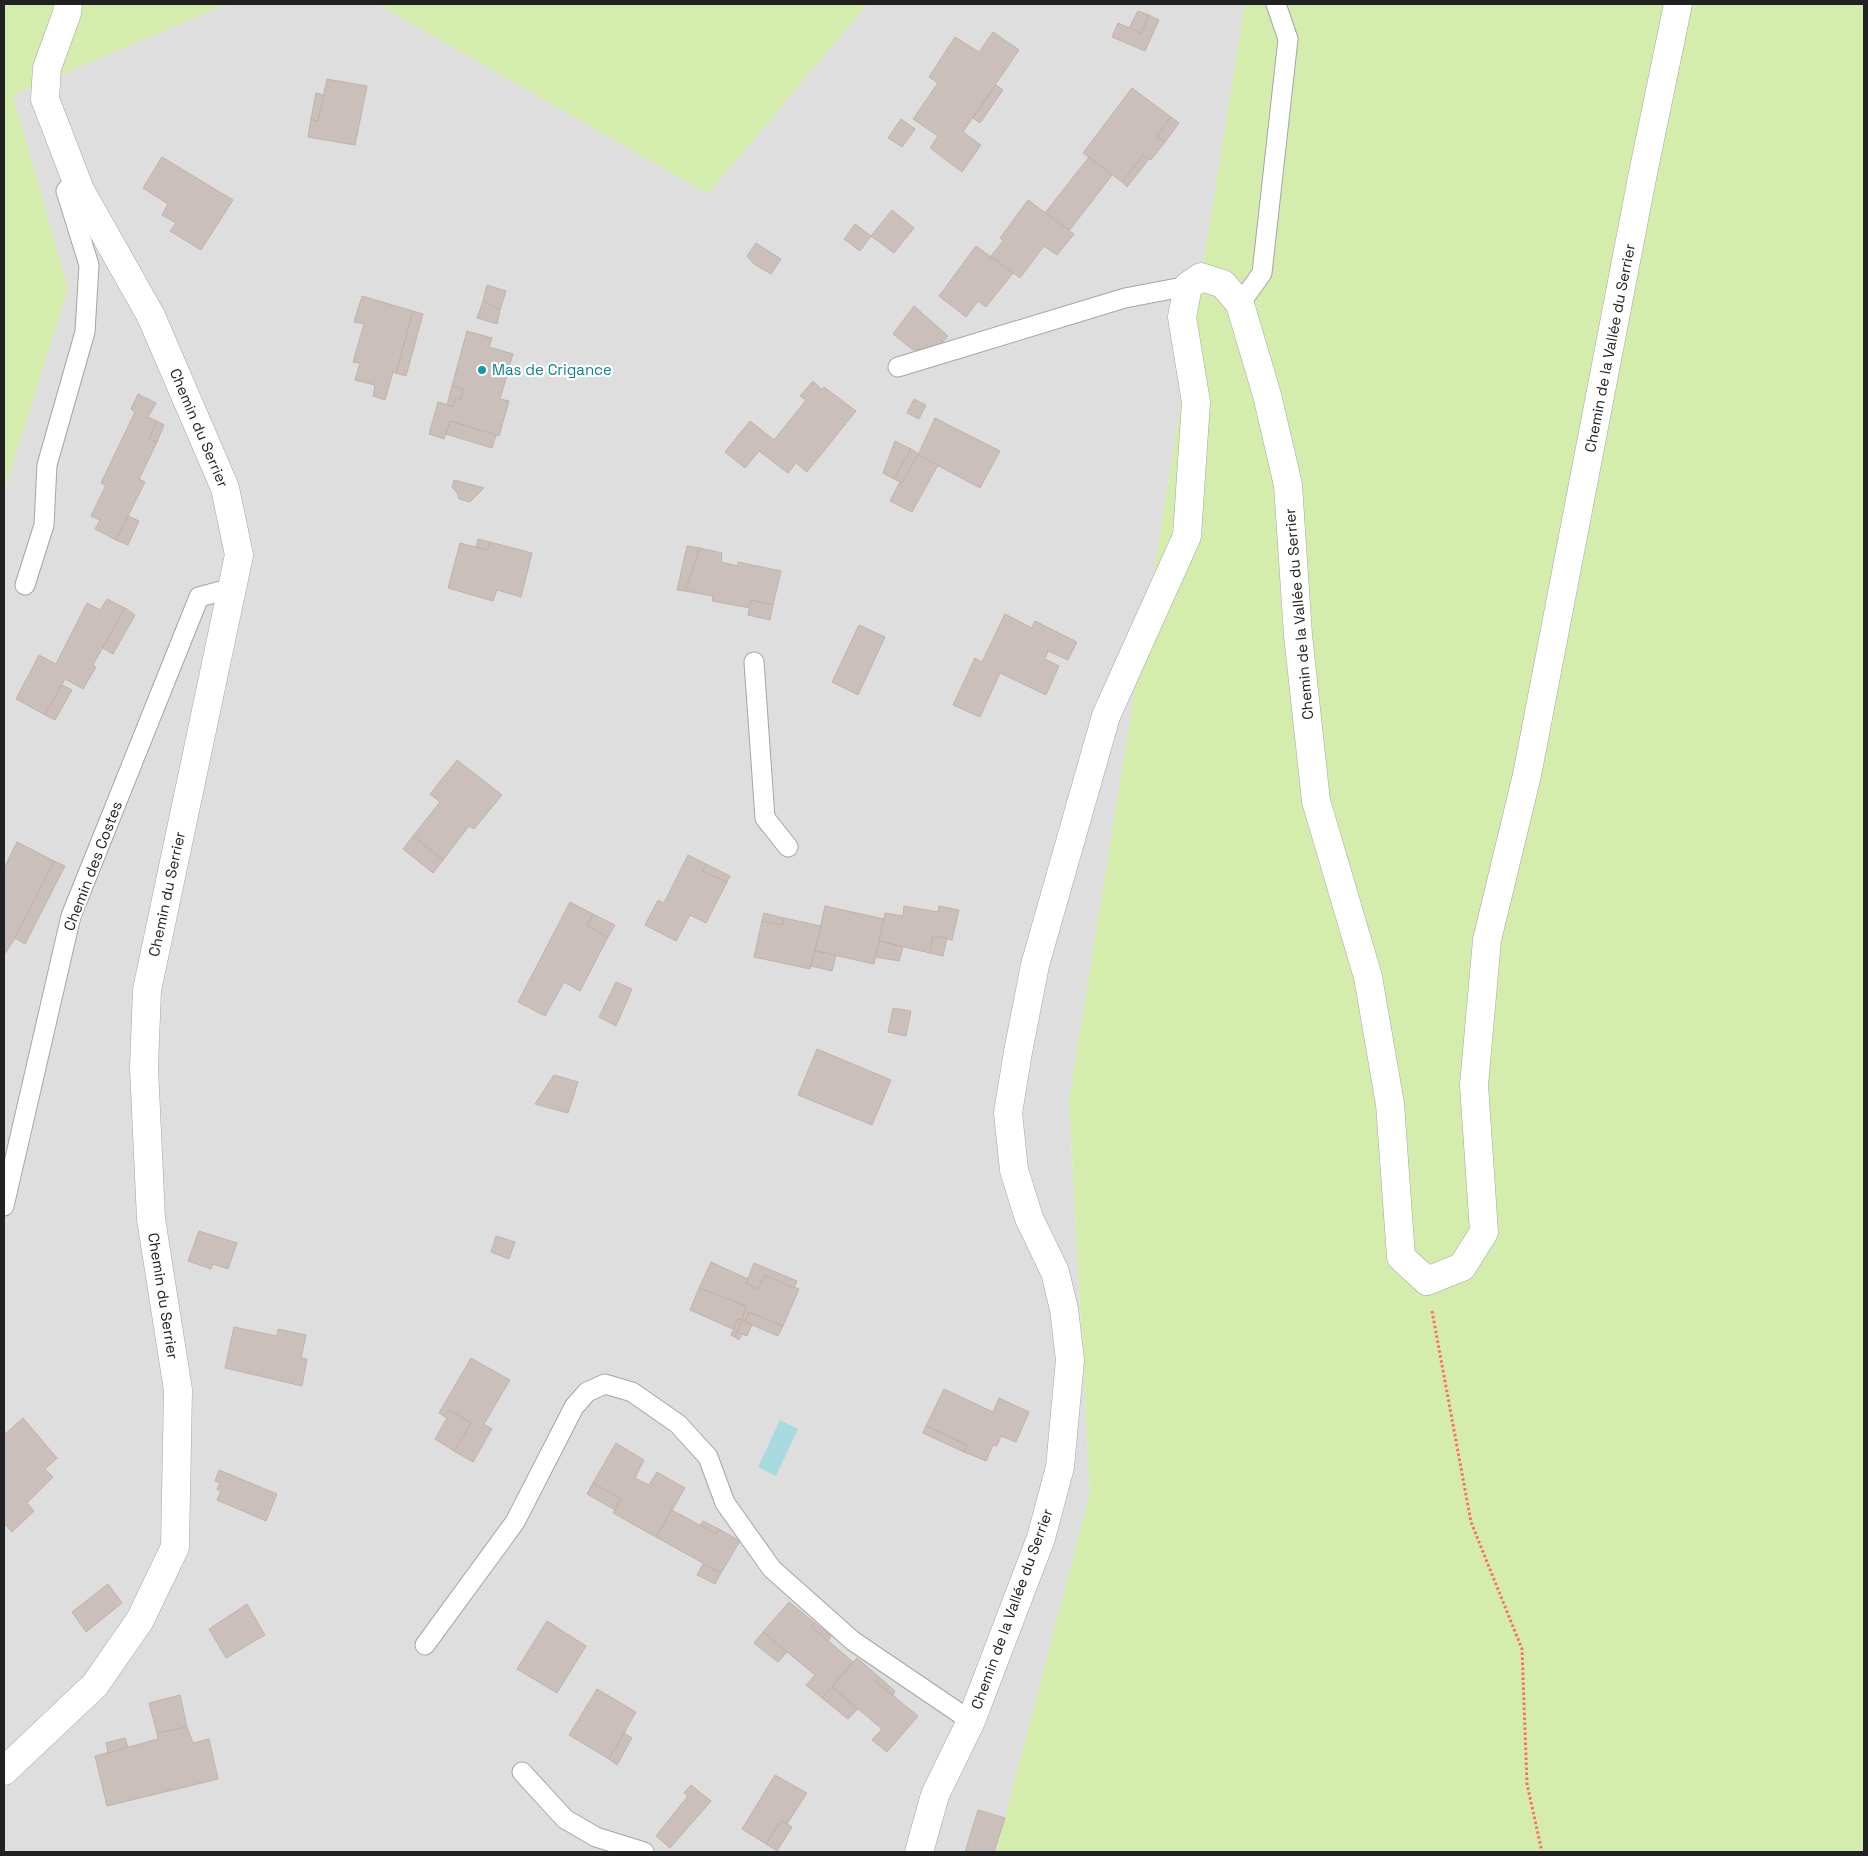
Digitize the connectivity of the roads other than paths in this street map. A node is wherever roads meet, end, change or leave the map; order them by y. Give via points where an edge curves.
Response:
1 (68, 4) edge
2 (1276, 4) edge
3 (1678, 4) edge
4 (76, 178) junction
5 (1188, 286) junction
6 (1240, 304) junction
7 (898, 367) dead end
8 (25, 585) dead end
9 (232, 588) junction
10 (754, 662) dead end
11 (788, 847) dead end
12 (4, 1206) edge
13 (425, 1645) dead end
14 (971, 1720) junction
15 (4, 1772) edge
16 (522, 1772) dead end
17 (644, 1852) edge
18 (919, 1852) edge

1 - 4 street, Chemin du Serrier via 47,68 45,99
2 - 6 lane via 1288,38 1262,273
3 - 6 street, Chemin de la Vallée du Serrier via 1527,775 1487,940 1474,1085 1484,1232 1462,1267 1427,1281 1401,1257 1390,1104 1368,977 1316,801 1298,635 1288,484 1267,395
4 - 8 lane via 66,191 89,265 85,332 47,465 44,525
4 - 9 street, Chemin du Serrier via 151,316 225,488 239,555
5 - 6 street, Chemin de la Vallée du Serrier via 1201,277 1223,284
5 - 7 lane via 1125,298
5 - 14 street, Chemin de la Vallée du Serrier via 1182,317 1196,402 1187,536 1106,716 1035,965 1008,1113 1014,1170 1029,1218 1055,1272 1064,1308 1070,1360 1060,1467 1041,1538
9 - 12 lane, Chemin des Costes via 199,597 71,916
9 - 15 street, Chemin du Serrier via 147,990 144,1067 151,1219 178,1390 175,1547 140,1620 95,1685
10 - 11 lane via 765,818
13 - 14 lane via 515,1522 574,1407 587,1392 605,1384 632,1392 678,1424 708,1457 725,1503 772,1570 853,1641
14 - 18 street, Chemin de la Vallée du Serrier via 936,1795
16 - 17 lane via 565,1819 596,1837

